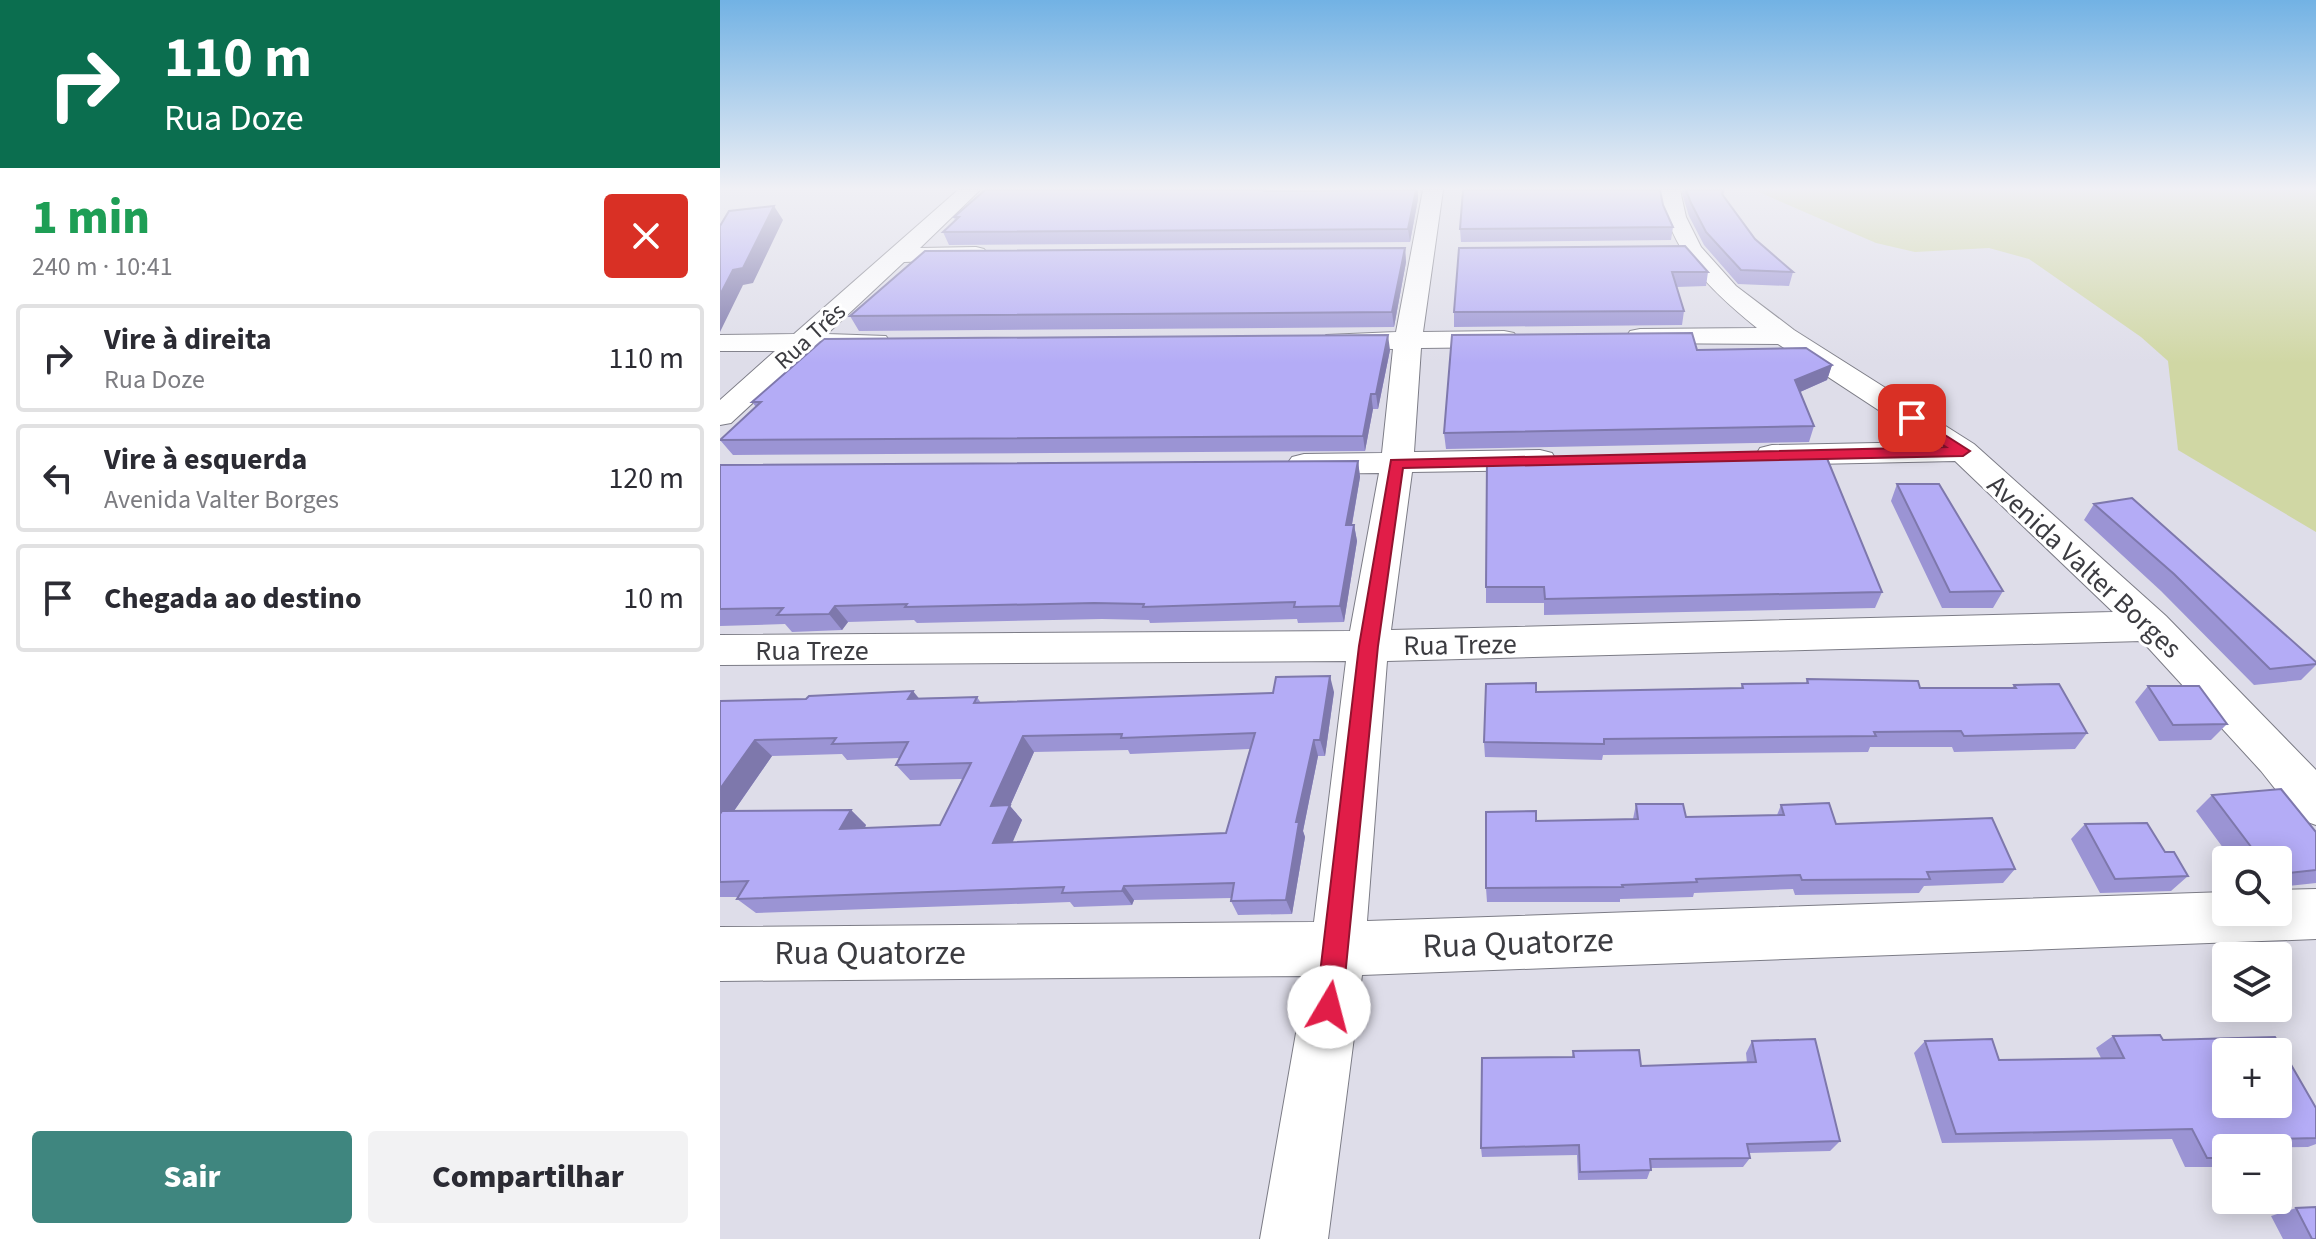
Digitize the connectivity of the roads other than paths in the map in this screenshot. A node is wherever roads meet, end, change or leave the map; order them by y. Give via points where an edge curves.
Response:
1 (908, 248) edge
2 (1428, 248) edge
3 (1675, 248) edge
4 (995, 254) edge
5 (900, 255) junction
6 (1784, 336) junction
7 (1611, 338) edge
8 (1533, 339) edge
9 (1408, 340) junction
10 (1312, 341) edge
11 (805, 342) junction
12 (900, 342) edge
13 (720, 343) edge
14 (720, 416) edge
15 (1963, 451) junction
16 (1742, 456) edge
17 (1569, 460) edge
18 (1271, 464) edge
19 (1397, 464) junction
20 (2152, 626) junction
21 (1368, 646) junction
22 (720, 650) edge
23 (2316, 804) edge
24 (2316, 914) edge
25 (1338, 949) junction
26 (720, 954) edge
27 (1294, 1239) edge

1 - 5 street, Rua Três
2 - 9 street
3 - 6 street, Avenida Valter Borges
4 - 5 street
5 - 11 street, Rua Três
6 - 7 street
6 - 15 street, Avenida Valter Borges
8 - 9 street
9 - 10 street
9 - 19 street
11 - 12 street
11 - 13 street
11 - 14 street, Rua Três
15 - 16 street
15 - 20 street, Avenida Valter Borges
17 - 19 street
18 - 19 street
19 - 21 street
20 - 21 street, Rua Treze
20 - 23 street, Avenida Valter Borges
21 - 22 street, Rua Treze
21 - 25 street
24 - 25 street, Rua Quatorze
25 - 26 street, Rua Quatorze
25 - 27 street

